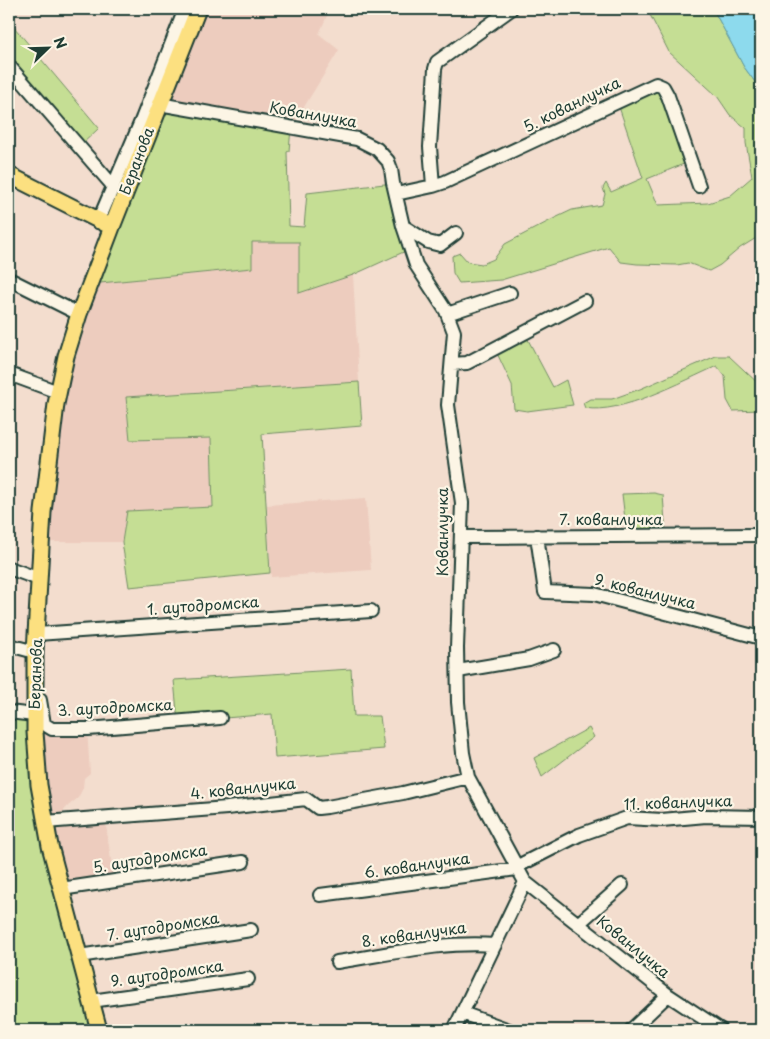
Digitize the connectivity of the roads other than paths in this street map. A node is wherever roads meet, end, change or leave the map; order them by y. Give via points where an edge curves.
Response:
1 (185, 9) edge
2 (198, 9) edge
3 (510, 9) edge
4 (9, 66) edge
5 (159, 104) junction
6 (9, 175) edge
7 (433, 186) junction
8 (699, 186) dead end
9 (114, 187) junction
10 (396, 194) junction
11 (105, 225) junction
12 (403, 226) junction
13 (456, 233) dead end
14 (9, 279) edge
15 (510, 293) dead end
16 (585, 301) dead end
17 (79, 314) junction
18 (448, 314) junction
19 (452, 364) junction
20 (9, 374) edge
21 (58, 392) junction
22 (761, 535) edge
23 (537, 536) junction
24 (461, 537) junction
25 (9, 568) edge
26 (39, 579) junction
27 (371, 611) dead end
28 (37, 634) junction
29 (761, 638) edge
30 (9, 645) edge
31 (554, 650) dead end
32 (35, 657) junction
33 (458, 671) junction
34 (9, 712) edge
35 (34, 715) junction
36 (220, 718) dead end
37 (468, 777) junction
38 (761, 817) edge
39 (45, 822) junction
40 (243, 862) dead end
41 (517, 868) junction
42 (525, 882) junction
43 (622, 885) dead end
44 (61, 889) junction
45 (320, 896) dead end
46 (578, 924) junction
47 (252, 930) dead end
48 (495, 944) junction
49 (79, 956) junction
50 (337, 962) dead end
51 (248, 979) dead end
52 (668, 996) junction
53 (91, 1001) junction
54 (462, 1013) junction
55 (99, 1030) edge
56 (454, 1030) edge
57 (509, 1030) edge
58 (631, 1030) edge
59 (721, 1030) edge

1 - 9 street, Беранова
2 - 5 main road, Беранова
3 - 7 street via 437,62 430,147
4 - 9 street
5 - 10 street, Кованлучка via 366,142 377,148 388,161
5 - 11 main road, Беранова
6 - 11 main road
7 - 8 street, 5. кованлучка via 656,84 664,86
7 - 10 street, 5. кованлучка
9 - 11 street, Беранова
10 - 12 street, Кованлучка
11 - 17 main road, Беранова
12 - 13 street via 428,242 440,245
12 - 18 street, Кованлучка via 416,265
14 - 17 street
15 - 18 street
16 - 19 street via 467,363
17 - 21 main road, Беранова
18 - 19 street, Кованлучка via 454,332
19 - 24 street, Кованлучка via 448,405 462,503
20 - 21 street
21 - 26 main road, Беранова
22 - 23 street, 7. кованлучка
23 - 24 street, 7. кованлучка
23 - 29 street, 9. кованлучка via 545,592 594,594
24 - 33 street, Кованлучка
25 - 26 street
26 - 28 main road, Беранова
27 - 28 street, 1. аутодромска
28 - 32 main road, Беранова
30 - 32 street
31 - 33 street via 529,659
32 - 35 main road, Беранова
32 - 36 street, 3. аутодромска via 44,724 52,729
33 - 37 street, Кованлучка via 458,702
34 - 35 street
35 - 39 main road, Беранова via 38,785
37 - 39 street, 4. кованлучка via 318,808 306,799
37 - 41 street, Кованлучка
38 - 41 street, 11. кованлучка via 626,818 579,835
39 - 44 main road, Беранова
40 - 44 street, 5. аутодромска
41 - 42 street, Кованлучка
41 - 45 street, 6. кованлучка
42 - 46 street, Кованлучка
42 - 48 street
43 - 46 street, Кованлучка
44 - 49 main road, Беранова
46 - 52 street, Кованлучка
47 - 49 street, 7. аутодромска
48 - 50 street, 8. кованлучка via 444,944
48 - 54 street
49 - 53 main road, Беранова
51 - 53 street, 9. аутодромска
52 - 58 street, Кованлучка
52 - 59 street, Кованлучка
53 - 55 main road, Беранова
54 - 56 street
54 - 57 street

